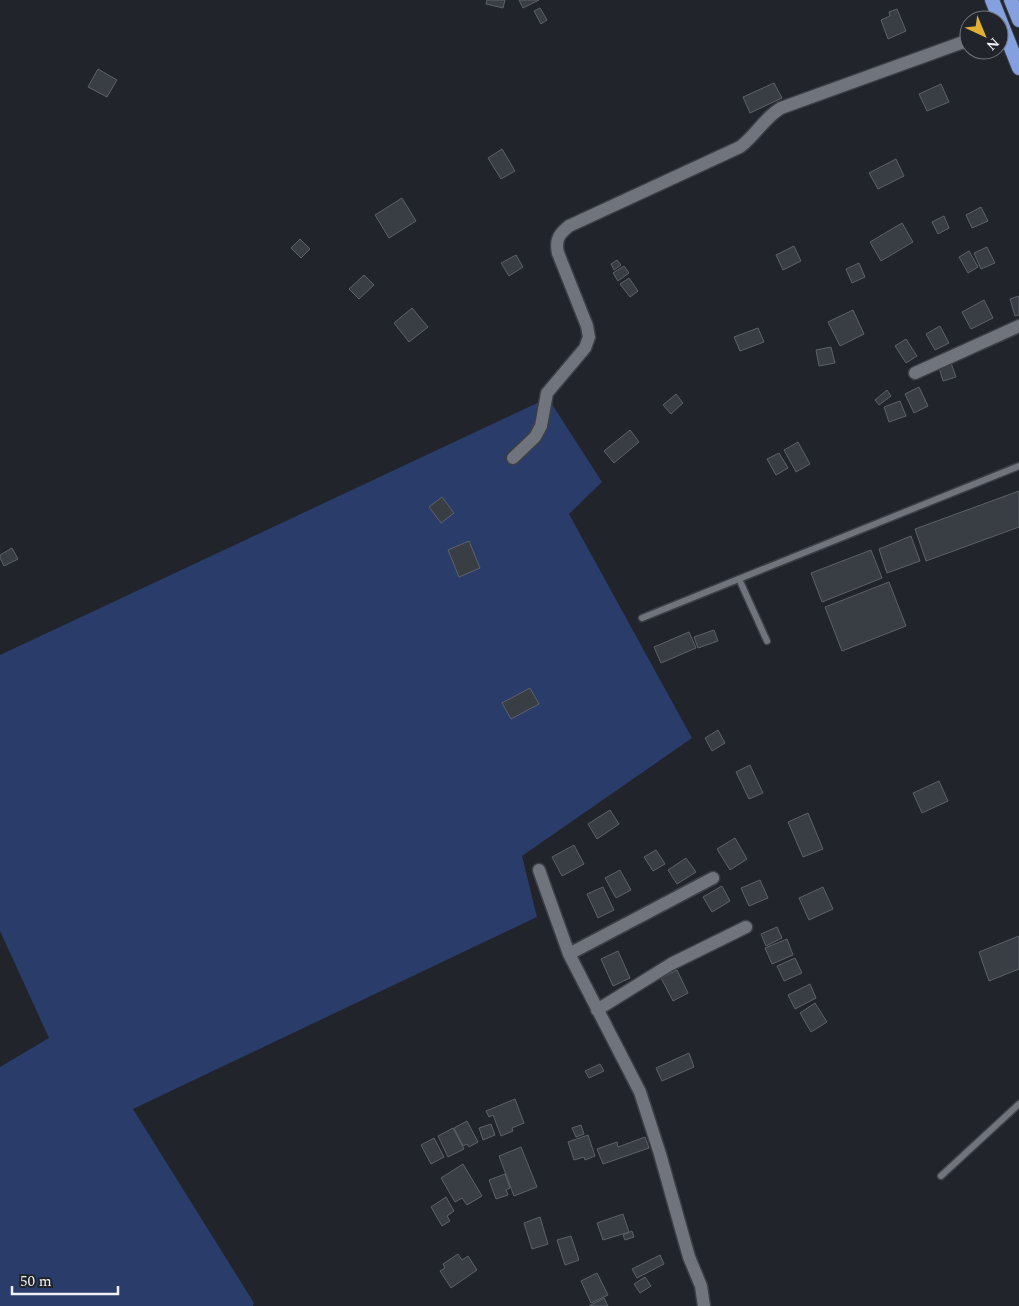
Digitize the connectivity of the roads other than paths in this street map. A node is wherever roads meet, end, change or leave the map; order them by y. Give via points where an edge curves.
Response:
1 (1011, 0) edge
2 (1019, 20) edge
3 (1014, 41) edge
4 (959, 44) edge
5 (1019, 68) edge
6 (1019, 326) edge
7 (915, 373) dead end
8 (513, 458) dead end
9 (1019, 466) edge
10 (739, 579) junction
11 (642, 618) dead end
12 (767, 641) dead end
13 (539, 870) dead end
14 (713, 878) dead end
15 (746, 927) dead end
16 (569, 954) junction
17 (597, 1010) junction
18 (1019, 1104) edge
19 (941, 1176) dead end
20 (704, 1306) edge

1 - 2 highway
3 - 5 highway
4 - 8 street via 781,108 770,114 740,147 564,230 556,244 588,326 589,337 585,348 547,393 541,426 535,437
6 - 7 street
9 - 10 lane
10 - 11 lane
10 - 12 lane
13 - 16 street
14 - 16 street
15 - 17 street via 671,964
16 - 17 street
17 - 20 street via 640,1092 689,1257 701,1286
18 - 19 lane

